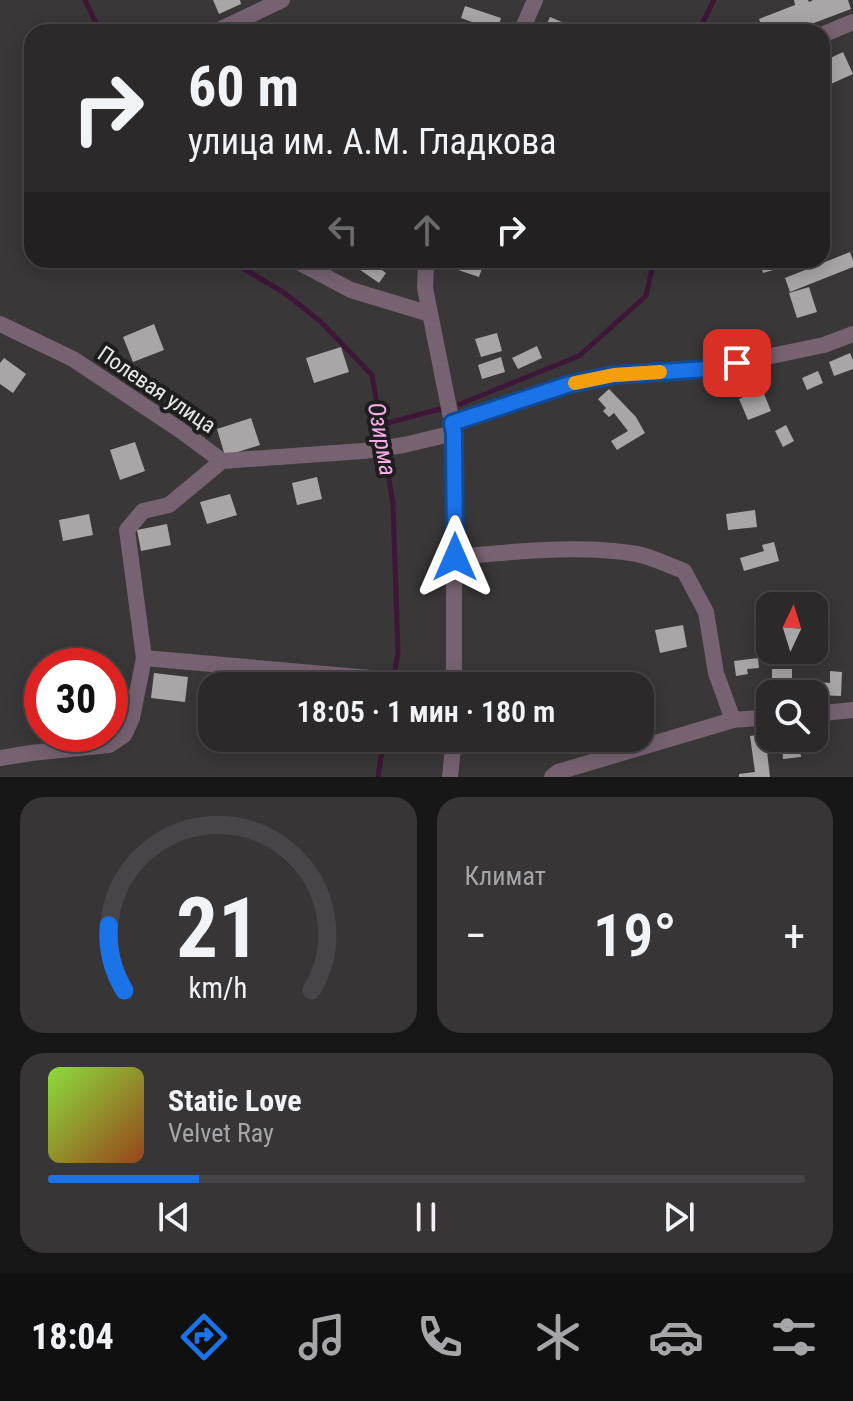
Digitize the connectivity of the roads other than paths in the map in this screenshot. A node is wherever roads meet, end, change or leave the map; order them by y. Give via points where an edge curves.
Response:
1 (282, 0) edge
2 (535, 0) edge
3 (853, 22) edge
4 (232, 24) edge
5 (524, 24) edge
6 (830, 32) edge
7 (309, 268) edge
8 (426, 268) edge
9 (430, 314) junction
10 (0, 324) edge
11 (853, 334) edge
12 (453, 428) junction
13 (222, 461) junction
14 (455, 557) junction
15 (144, 658) junction
16 (303, 672) edge
17 (454, 672) edge
18 (853, 710) edge
19 (828, 713) edge
20 (756, 718) edge
21 (733, 720) junction
22 (453, 752) edge
23 (0, 758) edge
24 (450, 777) edge
25 (552, 777) edge

1 - 4 street
2 - 5 street
3 - 6 street
7 - 9 street via 351,290
8 - 9 street
9 - 12 street
10 - 13 street, Полевая улица via 73,359
11 - 12 street via 708,369 614,375 570,384
12 - 13 street via 404,445 363,451
12 - 14 street
13 - 15 street, Полевая улица via 169,505 143,511 127,530
14 - 17 street
14 - 21 street via 589,550 639,554 684,571 706,612 716,673
15 - 16 street
15 - 23 street, Полевая улица via 124,735 109,745
18 - 19 street
20 - 21 street
21 - 25 street
22 - 24 street

